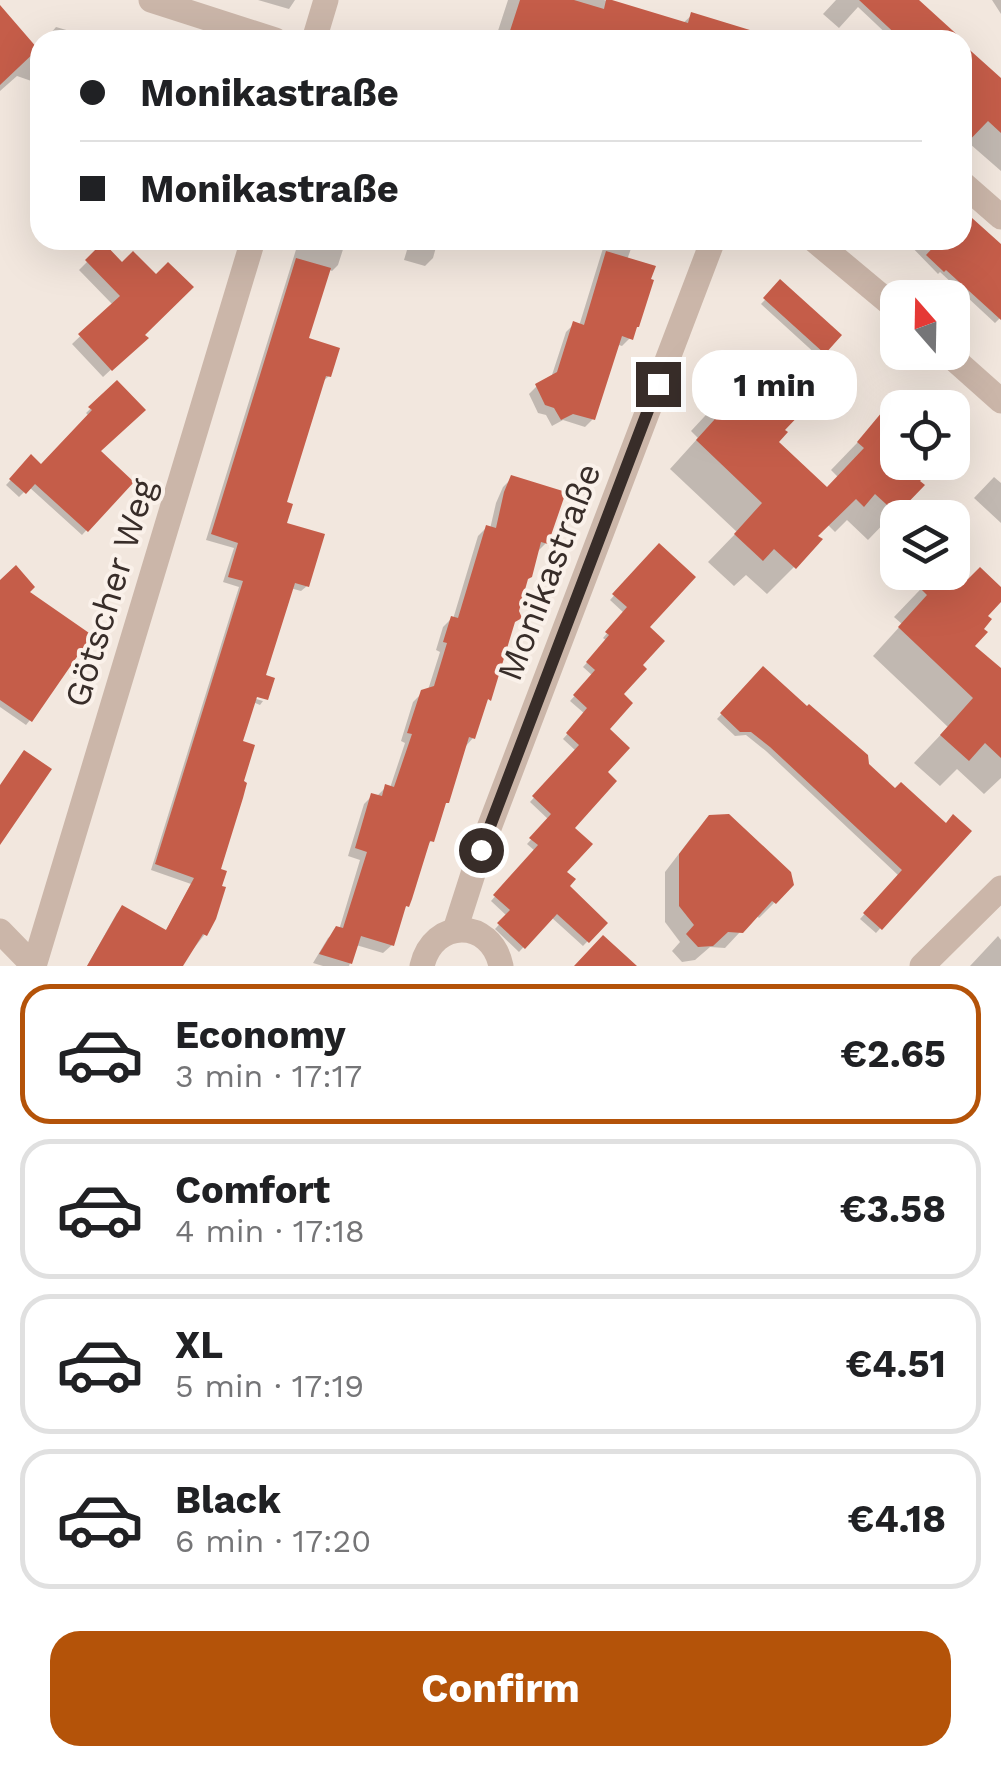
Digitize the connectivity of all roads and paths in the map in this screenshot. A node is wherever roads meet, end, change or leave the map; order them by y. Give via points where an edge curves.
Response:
1 (151, 0) edge
2 (326, 0) edge
3 (244, 30) edge
4 (317, 30) edge
5 (972, 192) edge
6 (1001, 217) edge
7 (251, 250) edge
8 (709, 250) edge
9 (826, 250) edge
10 (880, 295) edge
11 (966, 370) edge
12 (1001, 401) edge
13 (1001, 888) edge
14 (456, 930) junction
15 (0, 931) edge
16 (34, 966) edge
17 (422, 966) edge
18 (501, 966) edge
19 (922, 966) edge

1 - 3 street
2 - 4 street
5 - 6 street
7 - 16 street, Götscher Weg
8 - 14 street, Monikastraße
9 - 10 street
11 - 12 street
13 - 19 street
14 - 17 street, Monikastraße via 434,942
14 - 18 street via 480,934 498,952
15 - 16 street

